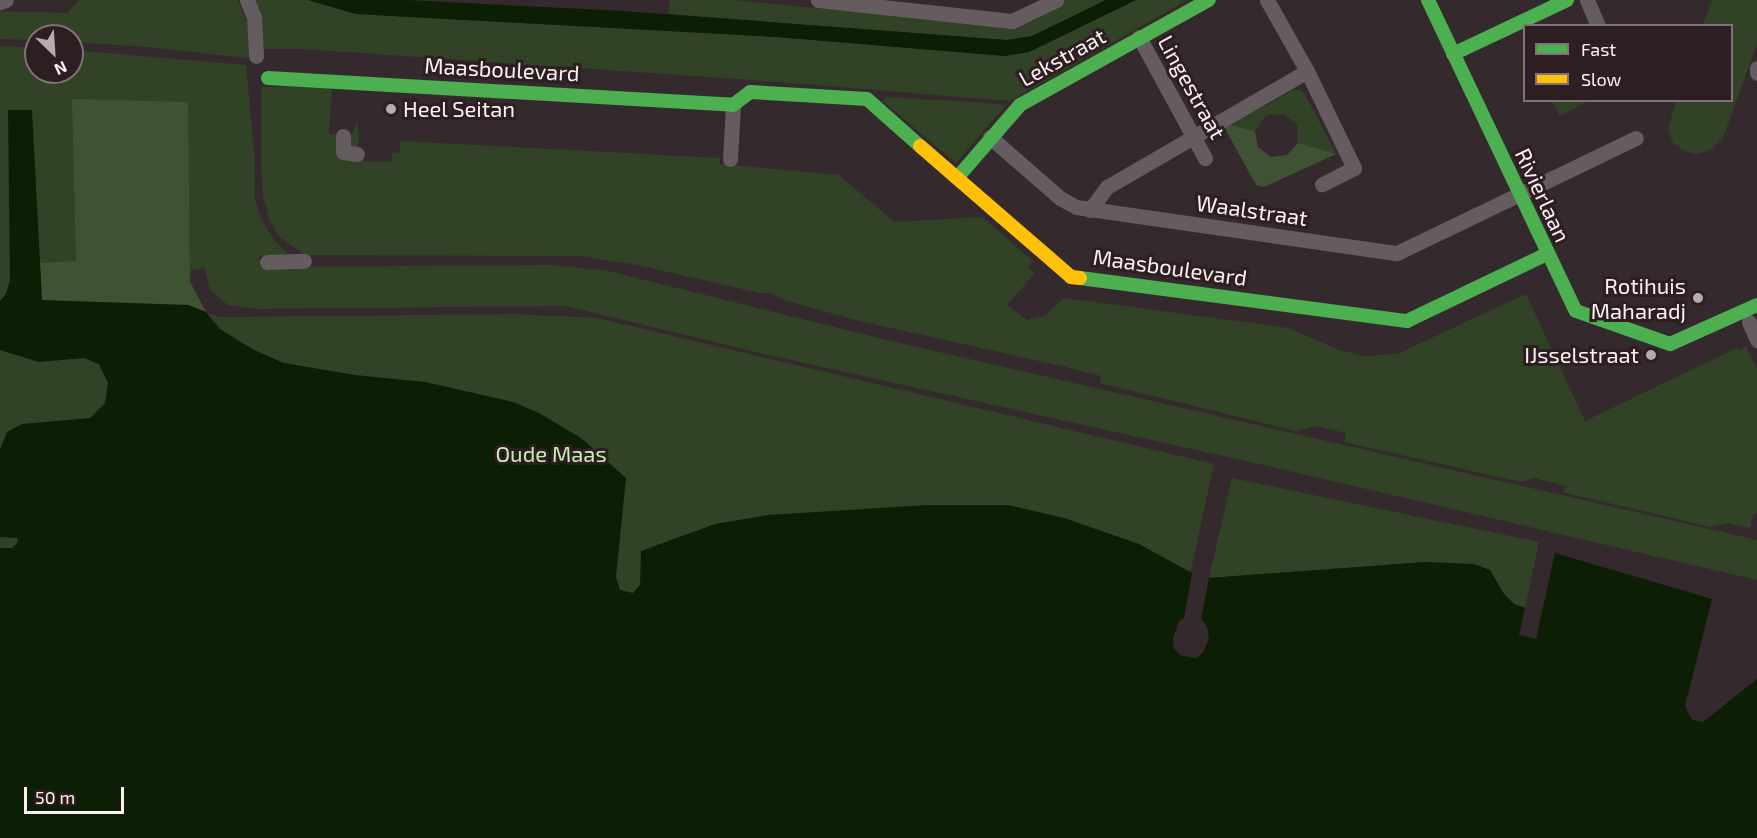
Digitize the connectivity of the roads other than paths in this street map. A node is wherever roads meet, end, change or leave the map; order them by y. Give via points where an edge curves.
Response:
1 (6, 0) edge
2 (247, 0) edge
3 (818, 0) edge
4 (1209, 0) edge
5 (1267, 0) edge
6 (1428, 0) edge
7 (1567, 0) edge
8 (1587, 0) edge
9 (0, 2) edge
10 (1048, 2) edge
11 (1597, 24) edge
12 (1140, 37) junction
13 (1453, 54) junction
14 (256, 56) dead end
15 (1307, 71) junction
16 (268, 78) dead end
17 (733, 105) junction
18 (343, 135) dead end
19 (990, 137) junction
20 (1194, 138) junction
21 (1636, 138) dead end
22 (357, 154) dead end
23 (1205, 158) dead end
24 (730, 159) dead end
25 (957, 178) junction
26 (1322, 184) dead end
27 (1518, 192) junction
28 (1090, 210) junction
29 (1547, 254) junction
30 (304, 261) dead end
31 (267, 262) dead end
32 (1757, 305) edge
33 (1749, 322) dead end
34 (1757, 340) edge

1 - 9 street
2 - 14 street via 254,17
3 - 10 street via 1012,21
4 - 12 street, Lekstraat
5 - 15 street
6 - 13 street, Rivierlaan
7 - 13 street
8 - 11 street
12 - 19 street, Lekstraat via 1020,105
12 - 20 street, Lingestraat
13 - 27 street, Rivierlaan
15 - 20 street
15 - 26 street via 1354,168
16 - 17 street, Maasboulevard
17 - 24 street
17 - 25 street, Maasboulevard via 750,92 867,99
18 - 22 street via 343,152
19 - 25 street, Lekstraat
19 - 28 street, Waalstraat via 1060,198
20 - 23 street, Lingestraat
20 - 28 street via 1107,187
21 - 27 street, Waalstraat
25 - 29 street, Maasboulevard via 1071,276 1369,318 1407,321
27 - 28 street, Waalstraat via 1397,252
27 - 29 street, Rivierlaan
29 - 32 street, Rivierlaan via 1576,310 1655,340 1676,343
30 - 31 street
33 - 34 street

